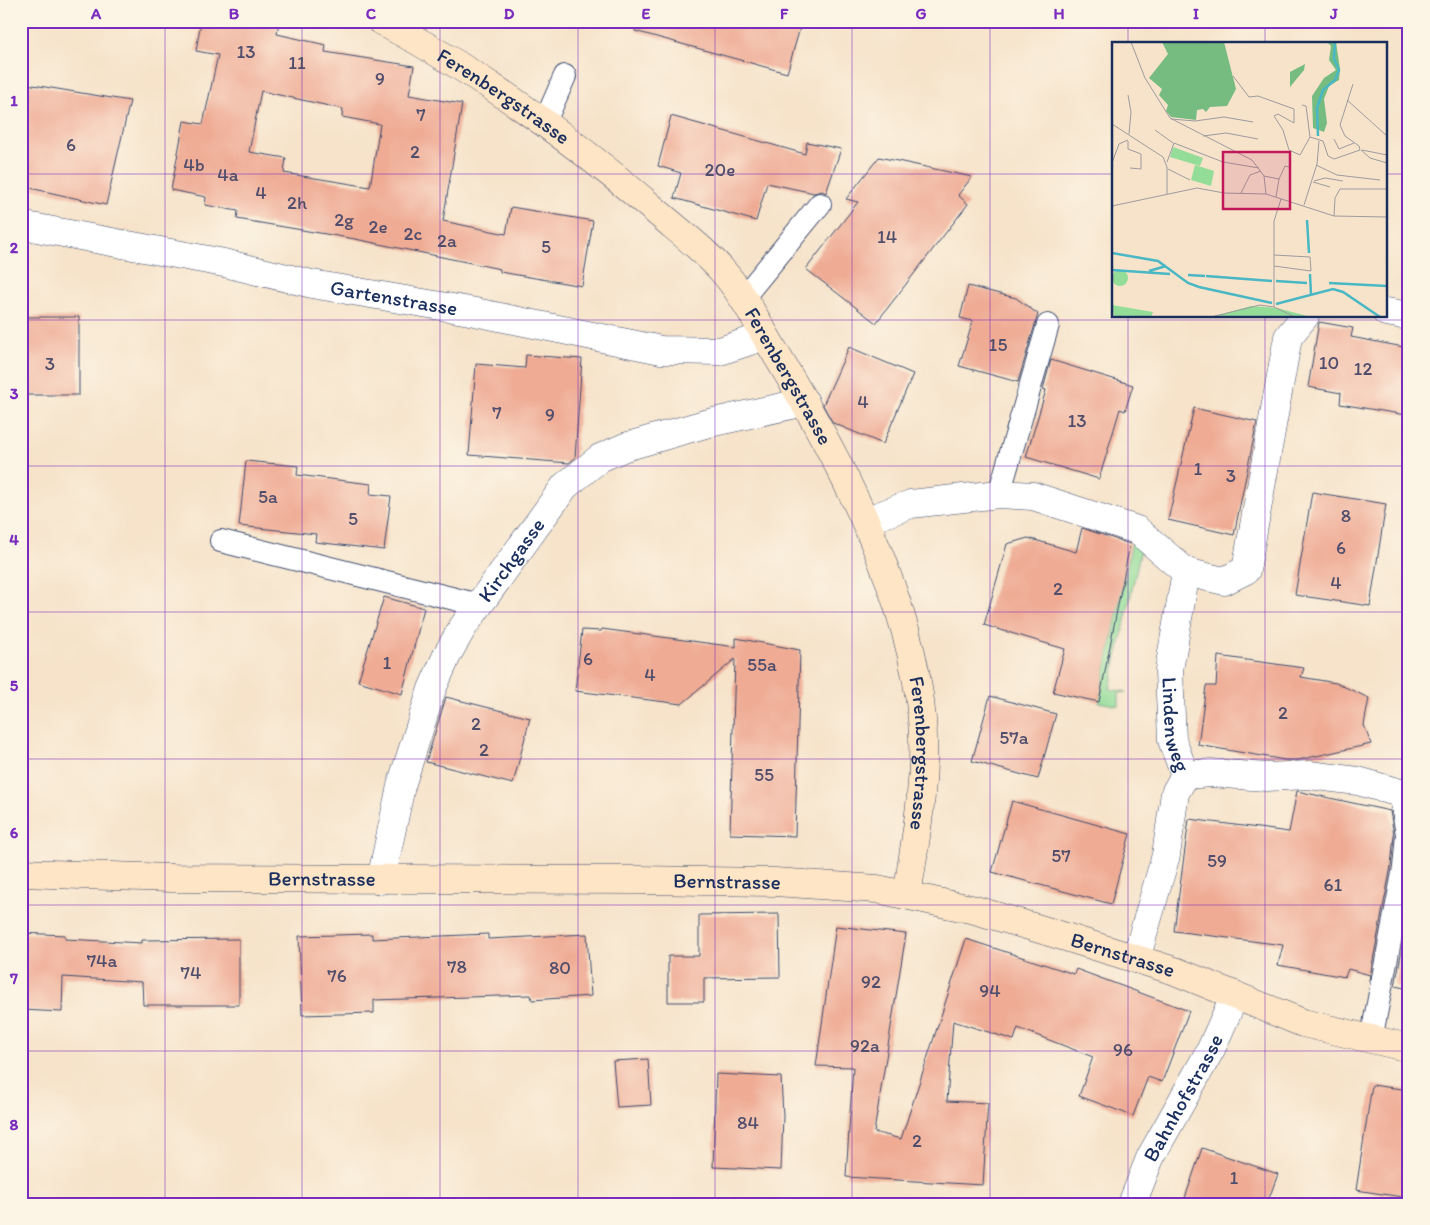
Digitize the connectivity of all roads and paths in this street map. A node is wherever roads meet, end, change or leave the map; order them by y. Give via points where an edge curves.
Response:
1 (381, 21) edge
2 (564, 76) dead end
3 (544, 124) junction
4 (820, 204) dead end
5 (21, 225) edge
6 (742, 299) junction
7 (1388, 312) edge
8 (1409, 316) edge
9 (1303, 318) edge
10 (1048, 325) dead end
11 (765, 336) junction
12 (805, 402) junction
13 (999, 494) junction
14 (865, 521) junction
15 (221, 541) dead end
16 (1186, 572) junction
17 (479, 605) junction
18 (1185, 775) junction
19 (1400, 793) joint
20 (21, 873) edge
21 (381, 880) junction
22 (907, 895) junction
23 (1136, 959) junction
24 (1235, 995) junction
25 (1370, 1040) junction
26 (1409, 1048) edge
27 (1132, 1204) edge

1 - 3 main road, Ferenbergstrasse via 432,48
2 - 3 lane
3 - 6 main road, Ferenbergstrasse via 613,174 702,251 726,275
4 - 6 lane
5 - 11 street, Gartenstrasse via 224,263 312,284 480,312 661,350 720,351
6 - 11 main road, Ferenbergstrasse
7 - 8 street
9 - 16 street via 1288,338 1246,570 1224,581
10 - 13 lane
11 - 12 main road, Ferenbergstrasse
12 - 14 main road, Ferenbergstrasse
12 - 17 street, Kirchgasse via 705,424 625,447 600,458 564,486
13 - 14 street via 911,504
13 - 16 street via 1033,496 1137,530
14 - 22 main road, Ferenbergstrasse via 911,652 922,720 921,796
15 - 17 lane
16 - 18 street, Lindenweg via 1169,670 1172,740
17 - 21 street, Kirchgasse via 448,653 432,689 401,786
18 - 19 street via 1211,772 1266,777 1309,775 1358,781
18 - 23 street, Lindenweg via 1175,793 1166,855
19 - 25 lane via 1407,834 1404,868
20 - 21 main road, Bernstrasse
21 - 22 main road, Bernstrasse via 775,882 868,888
22 - 23 main road, Bernstrasse via 975,910
23 - 24 main road, Bernstrasse
24 - 25 main road, Bernstrasse via 1303,1023
24 - 27 street, Bahnhofstrasse via 1211,1050 1150,1158
25 - 26 main road, Bernstrasse

